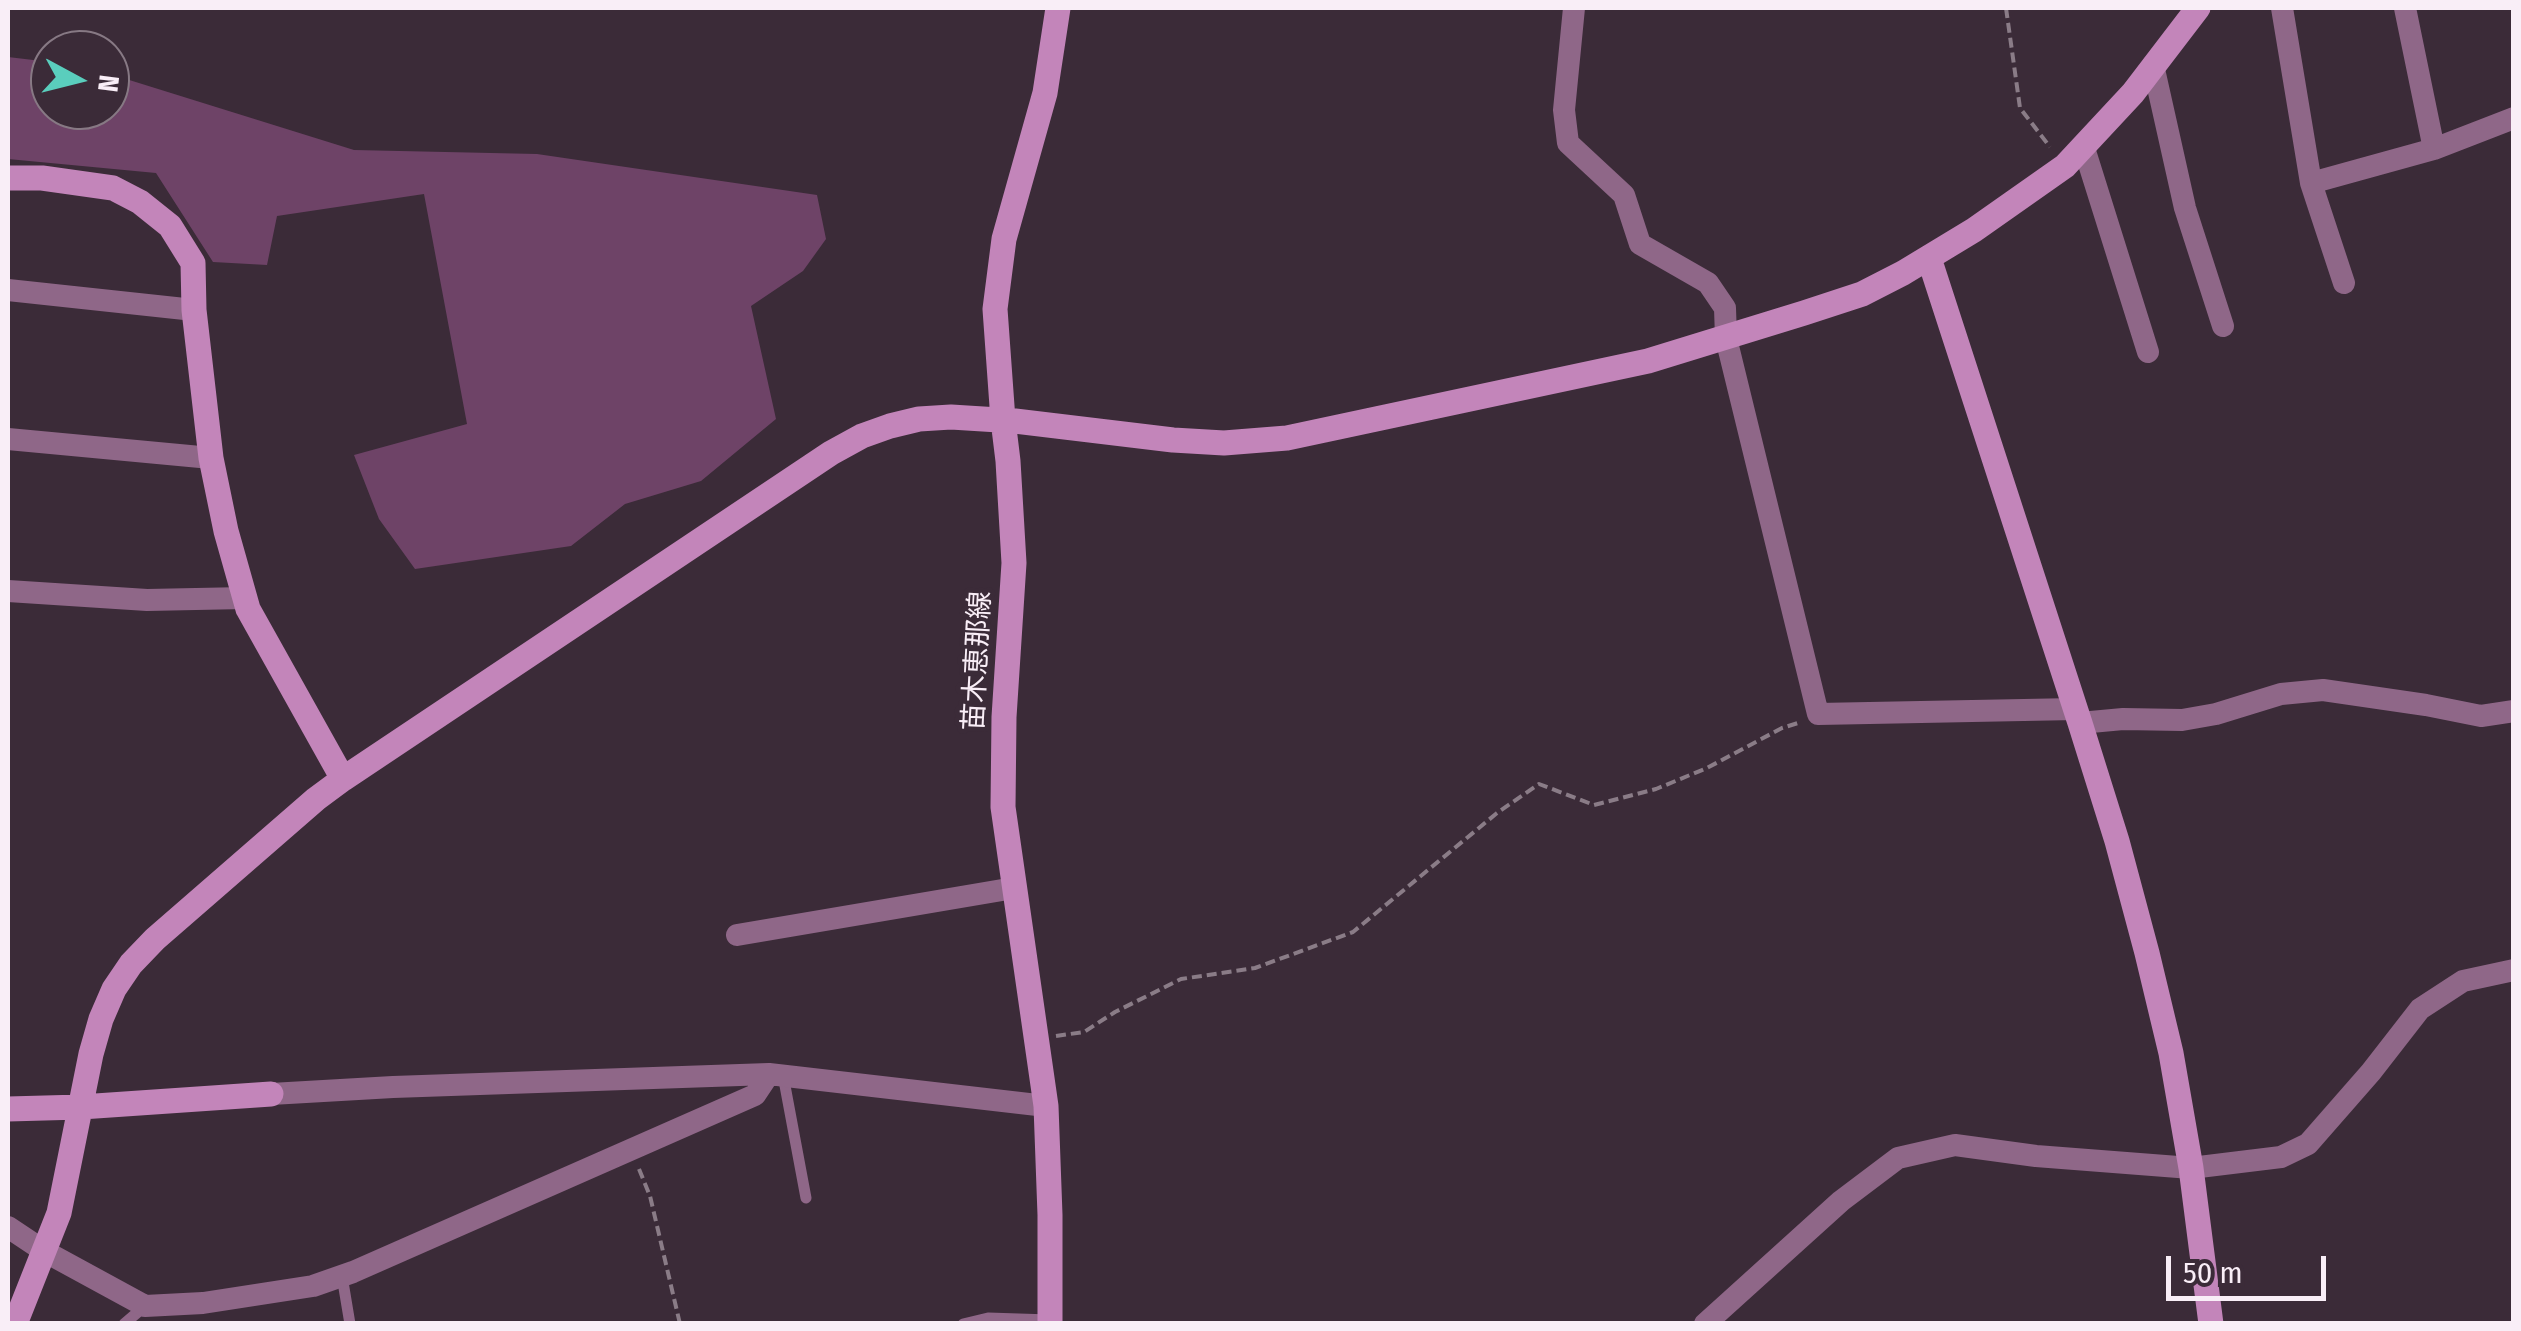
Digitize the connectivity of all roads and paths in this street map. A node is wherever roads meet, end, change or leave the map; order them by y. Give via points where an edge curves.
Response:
1 (1058, 8) edge
2 (1574, 8) edge
3 (2006, 8) edge
4 (2198, 8) edge
5 (2282, 8) edge
6 (2404, 8) edge
7 (2154, 64) junction
8 (2514, 118) edge
9 (2434, 149) junction
10 (2074, 157) junction
11 (8, 178) edge
12 (2311, 183) junction
13 (1929, 258) junction
14 (2344, 283) dead end
15 (8, 290) edge
16 (194, 310) junction
17 (2223, 326) dead end
18 (1726, 338) junction
19 (2148, 352) dead end
20 (1002, 420) junction
21 (8, 439) edge
22 (211, 458) junction
23 (8, 591) edge
24 (245, 598) junction
25 (2514, 711) edge
26 (1818, 714) junction
27 (2078, 716) junction
28 (343, 779) junction
29 (1014, 888) junction
30 (737, 935) dead end
31 (2514, 970) edge
32 (1037, 1038) junction
33 (776, 1074) junction
34 (271, 1094) joint
35 (1046, 1106) junction
36 (82, 1108) junction
37 (8, 1109) edge
38 (631, 1150) junction
39 (2190, 1168) junction
40 (806, 1198) dead end
41 (8, 1227) edge
42 (44, 1251) junction
43 (342, 1276) junction
44 (144, 1306) junction
45 (1050, 1322) edge
46 (15, 1324) edge
47 (124, 1324) edge
48 (350, 1324) edge
49 (680, 1324) edge
50 (963, 1324) edge
51 (1705, 1324) edge
52 (2211, 1324) edge

1 - 20 street, 苗木恵那線 via 1045,93 1000,258 995,309
2 - 18 street via 1564,110 1568,144 1624,194 1640,244 1708,283 1725,308
3 - 10 path via 2020,108
4 - 7 street
5 - 12 street
6 - 9 street
7 - 10 street
7 - 17 street via 2184,208
8 - 9 street
9 - 12 street
10 - 13 street
10 - 19 street
11 - 16 street via 114,188 140,202 170,226 193,263
12 - 14 street
13 - 18 street via 1862,294
13 - 27 street
15 - 16 street
16 - 22 street
18 - 20 street via 1648,361 1287,438 1173,440
18 - 26 street
20 - 28 street via 920,419 847,444
20 - 29 street, 苗木恵那線 via 1014,564 1003,807
21 - 22 street
22 - 24 street
23 - 24 street
24 - 28 street
25 - 27 street via 2481,716 2323,690 2182,720
26 - 27 street
26 - 32 path via 1656,789 1594,805 1539,784 1352,932 1255,968 1180,980 1084,1032
27 - 39 street via 2148,952
28 - 36 street via 131,964 100,1019
29 - 30 street
29 - 32 street, 苗木恵那線
31 - 39 street via 2463,981 2420,1009 2308,1144 2281,1157
32 - 35 street, 苗木恵那線
33 - 34 street
33 - 35 street
33 - 38 street via 754,1095
33 - 40 lane
34 - 36 street
35 - 45 street, 苗木恵那線
36 - 37 street
36 - 42 street
38 - 43 street
38 - 49 path via 650,1196
39 - 51 street via 1955,1145 1898,1158 1840,1201
39 - 52 street
41 - 42 street
42 - 44 street
42 - 46 street
43 - 44 street via 240,1298
43 - 48 lane
44 - 47 lane
45 - 50 lane via 988,1318

